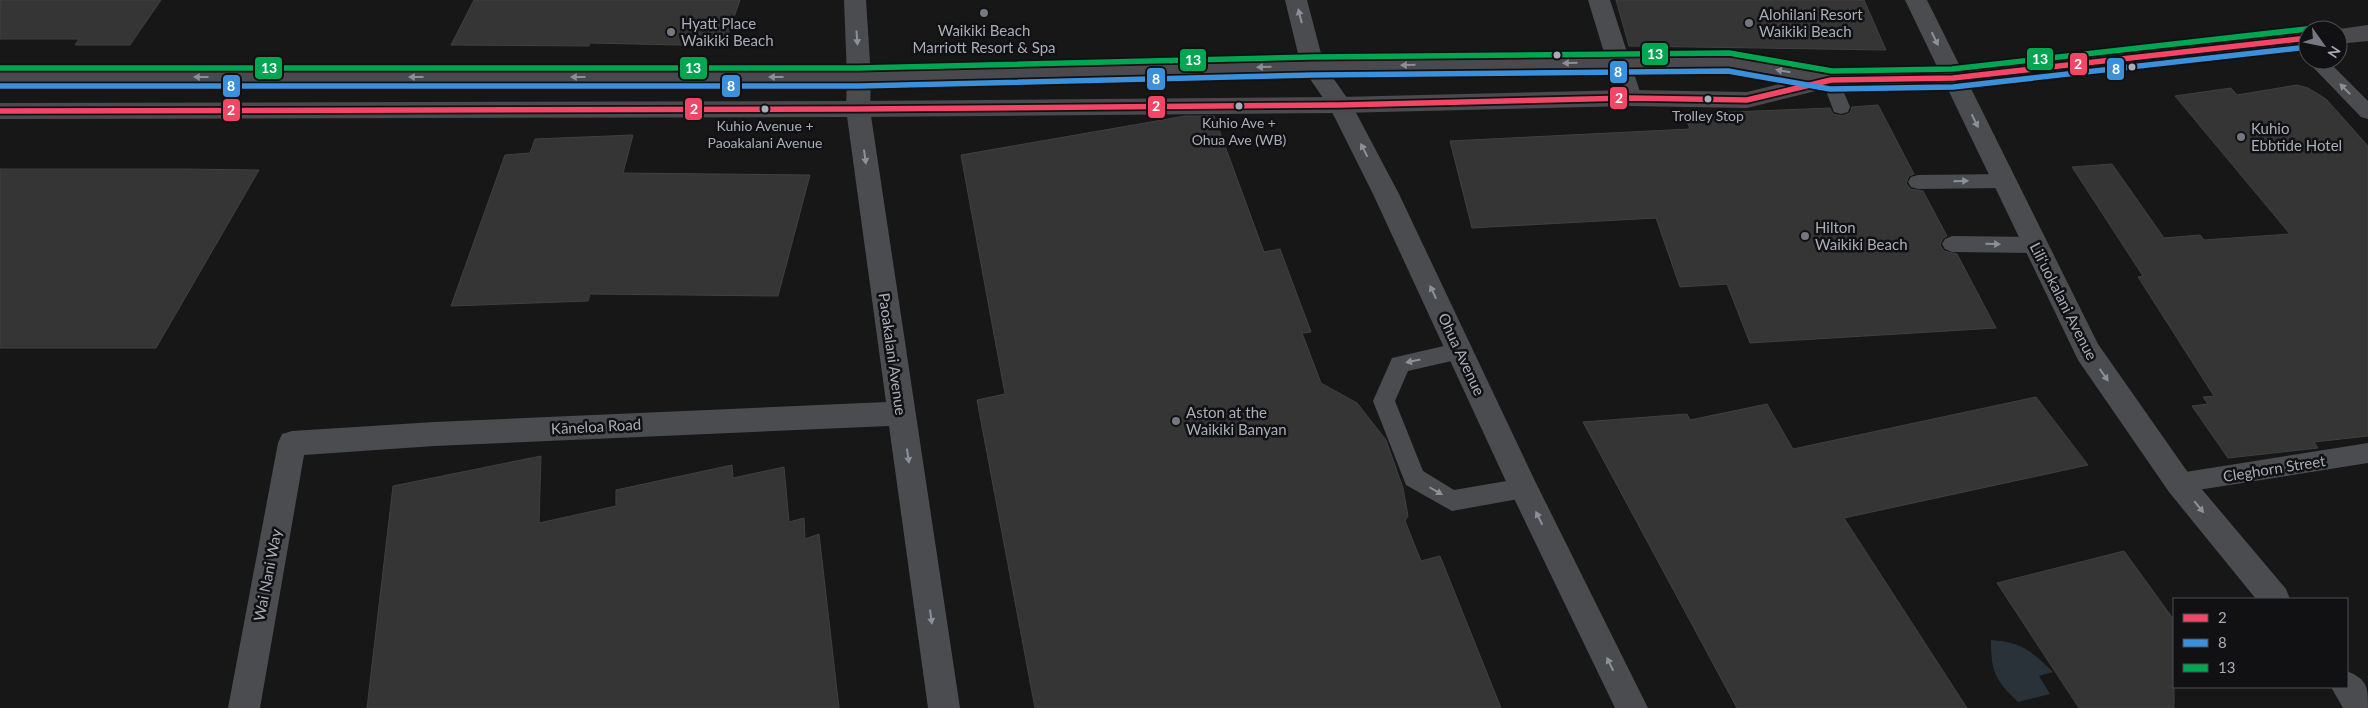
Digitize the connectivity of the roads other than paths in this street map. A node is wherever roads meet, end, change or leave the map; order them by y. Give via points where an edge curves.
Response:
1 (854, 0) edge
2 (1296, 0) edge
3 (1600, 0) edge
4 (1916, 0) edge
5 (2368, 33) edge
6 (2348, 35) edge
7 (2298, 44) edge
8 (1619, 63) junction
9 (1313, 66) junction
10 (2326, 70) edge
11 (860, 76) junction
12 (0, 77) edge
13 (41, 77) junction
14 (618, 77) junction
15 (1953, 78) junction
16 (1831, 80) junction
17 (1630, 98) junction
18 (1340, 104) junction
19 (1841, 107) dead end
20 (609, 109) junction
21 (858, 109) junction
22 (7, 110) edge
23 (2368, 112) edge
24 (2004, 181) junction
25 (1918, 182) dead end
26 (1952, 244) dead end
27 (2035, 245) junction
28 (1461, 351) junction
29 (901, 413) junction
30 (292, 443) joint
31 (2368, 453) edge
32 (2179, 483) junction
33 (1524, 488) junction
34 (2274, 598) edge
35 (2348, 687) edge
36 (244, 708) edge
37 (944, 708) edge
38 (1632, 708) edge
39 (2364, 708) edge

1 -> 11 street, Paoakalani Avenue
9 -> 2 street, Ohua Avenue
3 - 8 street
4 -> 15 street, Liliʻuokalani Avenue
5 - 6 street
7 - 15 street
8 -> 9 street
16 -> 8 street via 1729,62
8 - 17 street
9 -> 11 street
9 - 18 street, Ohua Avenue
23 -> 10 lane
11 -> 14 street
11 - 21 street, Paoakalani Avenue
12 - 13 street
14 -> 13 street
13 - 22 street
14 - 20 street
15 - 16 street
15 -> 24 street, Liliʻuokalani Avenue
16 - 17 street via 1747,100
16 - 19 lane
17 - 18 street
18 - 21 street
28 -> 18 street, Ohua Avenue
20 - 21 street
20 - 22 street
21 -> 29 street, Paoakalani Avenue
25 -> 24 lane
24 - 27 street, Liliʻuokalani Avenue
26 -> 27 lane
27 -> 32 street, Liliʻuokalani Avenue via 2088,352
28 - 33 street, Ohua Avenue
28 -> 33 lane via 1400,364 1384,401 1414,478 1452,501
29 - 30 street, Kāneloa Road
29 -> 37 street, Paoakalani Avenue
30 - 36 street, Wai Nani Way
31 - 32 lane, Cleghorn Street
32 -> 34 street, Liliʻuokalani Avenue
38 -> 33 street, Ohua Avenue
35 - 39 street

